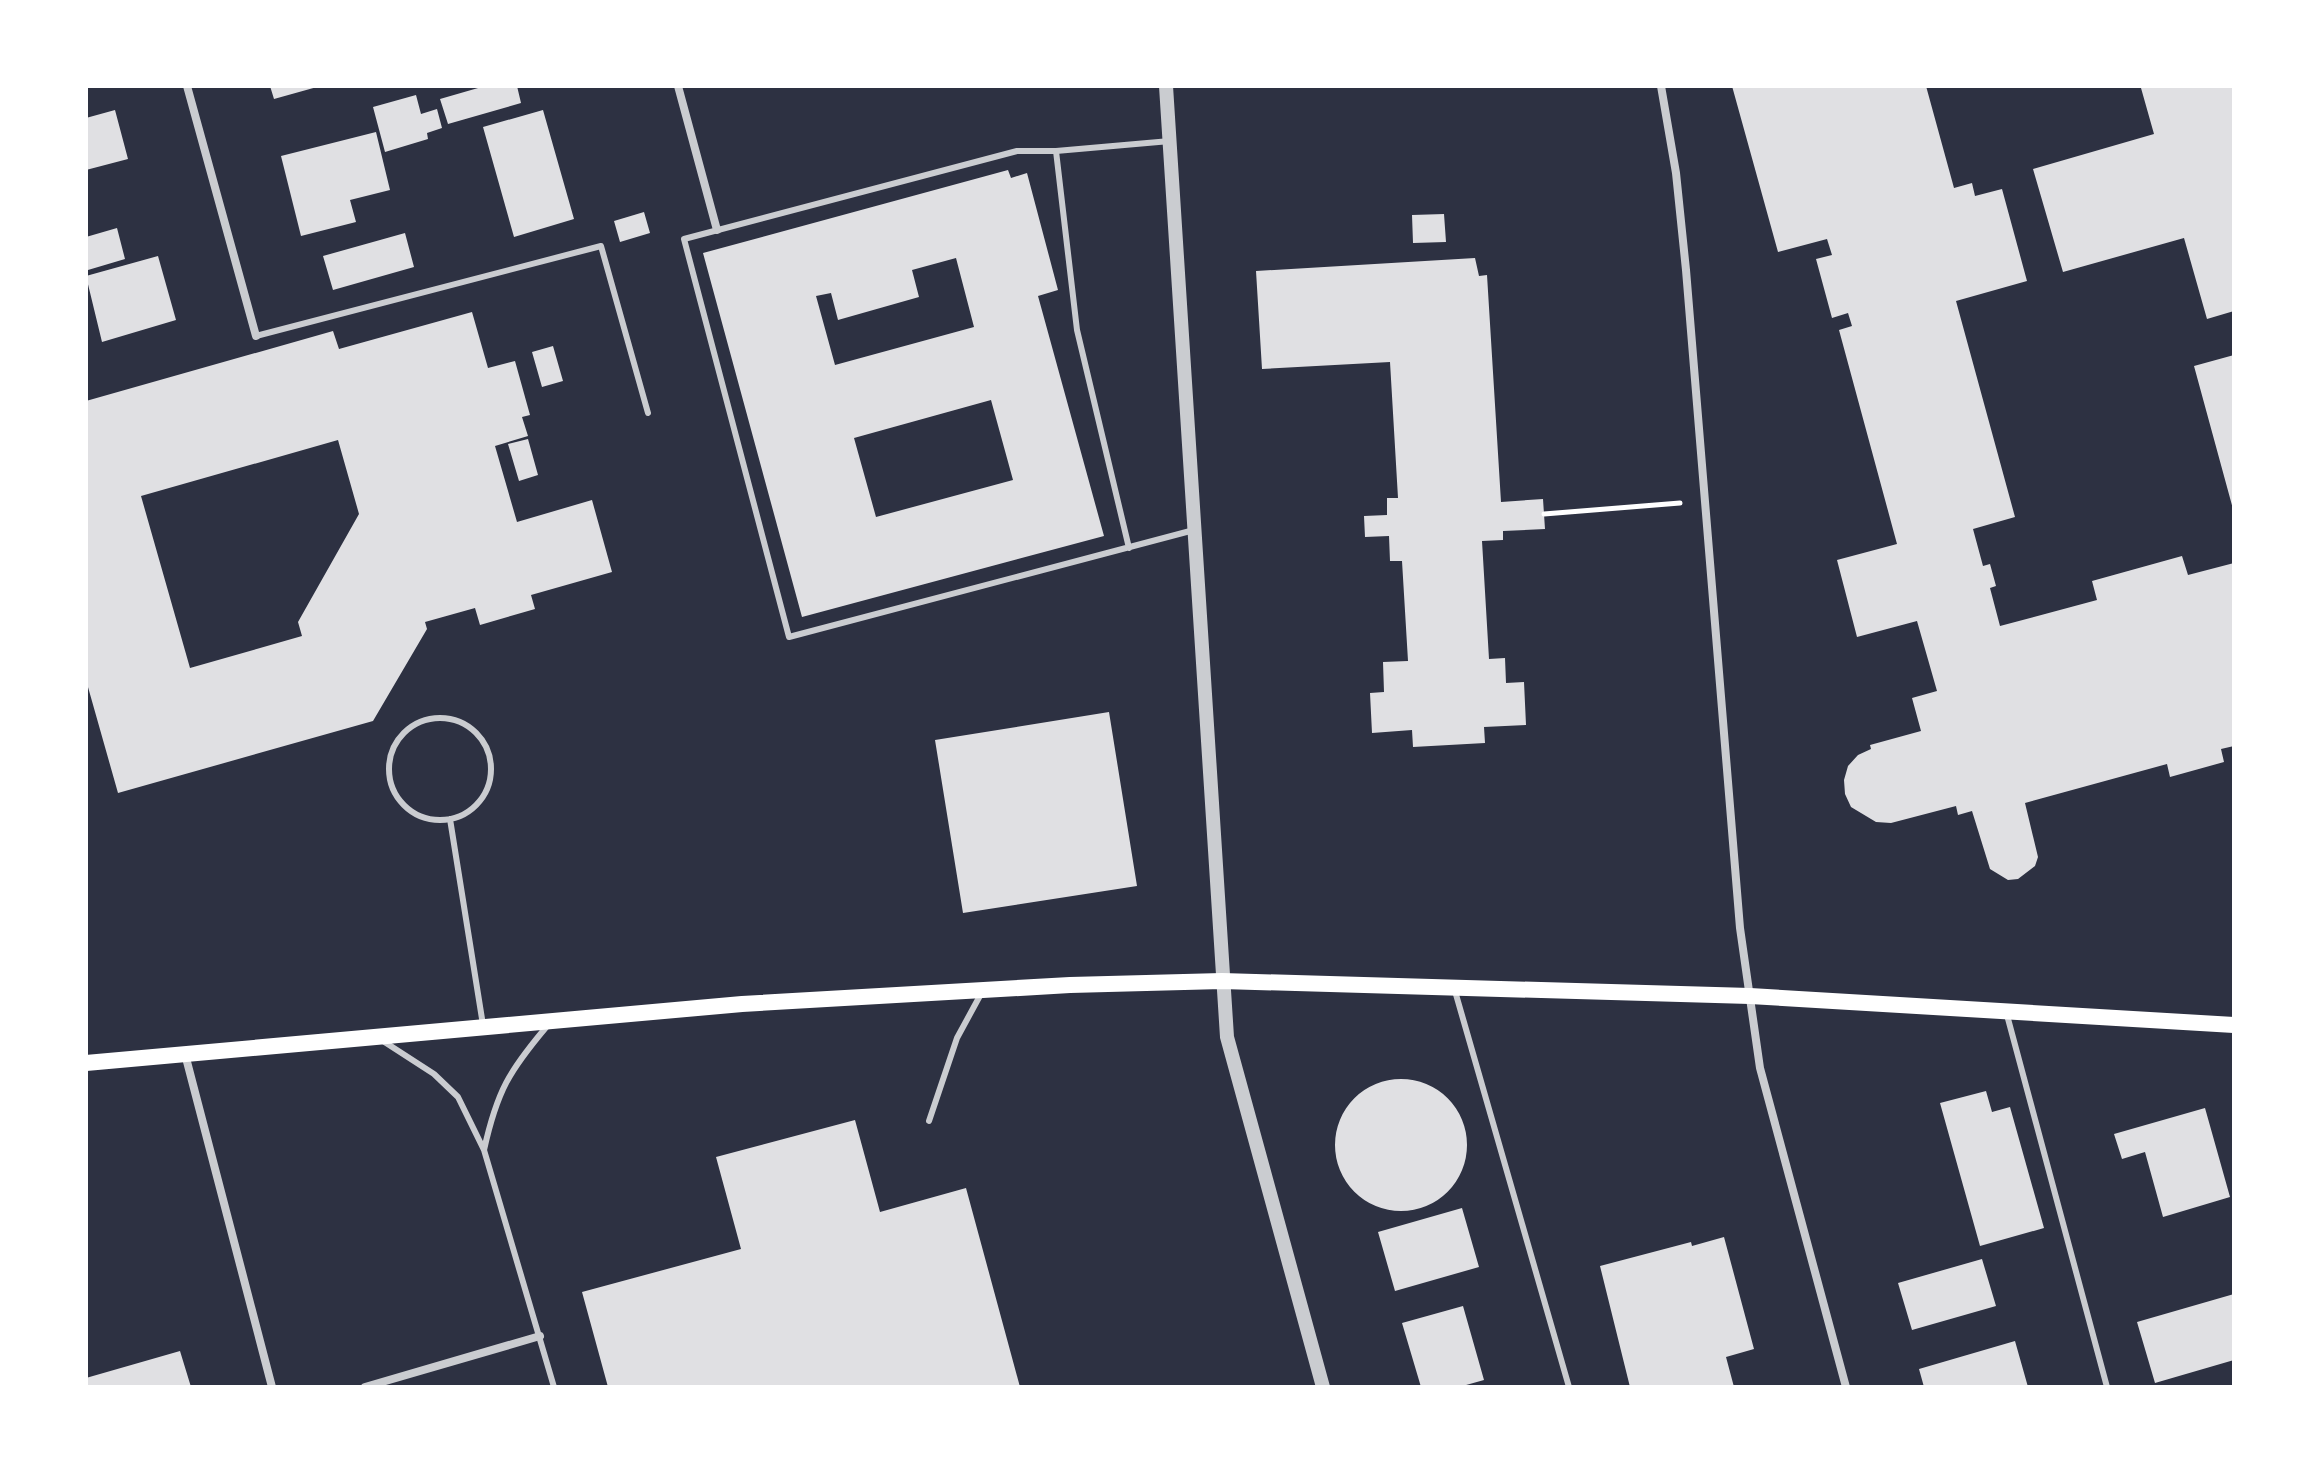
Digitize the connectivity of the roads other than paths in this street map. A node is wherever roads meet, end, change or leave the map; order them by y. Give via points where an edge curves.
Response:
1 (187, 86) edge
2 (678, 86) edge
3 (1166, 86) edge
4 (1661, 86) edge
5 (1170, 141) junction
6 (1056, 151) junction
7 (717, 230) junction
8 (256, 336) joint
9 (648, 413) dead end
10 (1195, 530) junction
11 (1129, 548) junction
12 (450, 819) junction
13 (1222, 981) junction
14 (1455, 988) junction
15 (983, 990) junction
16 (1750, 996) junction
17 (2006, 1011) junction
18 (551, 1021) junction
19 (2234, 1025) edge
20 (483, 1027) junction
21 (377, 1037) junction
22 (185, 1054) junction
23 (86, 1063) edge
24 (929, 1121) dead end
25 (484, 1150) junction
26 (540, 1336) junction
27 (272, 1387) edge
28 (365, 1387) edge
29 (554, 1387) edge
30 (1323, 1387) edge
31 (1569, 1387) edge
32 (1846, 1387) edge
33 (2107, 1387) edge

1 - 8 street
2 - 7 street
3 - 5 street
4 - 16 street via 1676,173
5 - 6 lane
5 - 10 street
6 - 7 lane via 1017,151
6 - 11 lane via 1077,330
7 - 11 lane via 684,239 789,637
8 - 9 lane via 601,246
10 - 11 lane
10 - 13 street
12 - 12 lane via 469,812 483,797 490,758 468,726 449,718 429,718 396,741 389,779 397,798 412,812 431,820
12 - 20 lane
13 - 14 main road
13 - 15 main road
13 - 30 street via 1227,1037
14 - 16 main road
14 - 31 lane
15 - 18 main road
15 - 24 lane via 957,1038
16 - 17 main road
16 - 32 street via 1760,1068
17 - 19 main road
17 - 33 lane
18 - 20 main road
18 - 25 lane via 494,1102
20 - 21 main road
21 - 22 main road
21 - 25 lane via 434,1074 458,1097
22 - 23 main road
22 - 27 street
25 - 26 lane
26 - 28 street
26 - 29 lane

